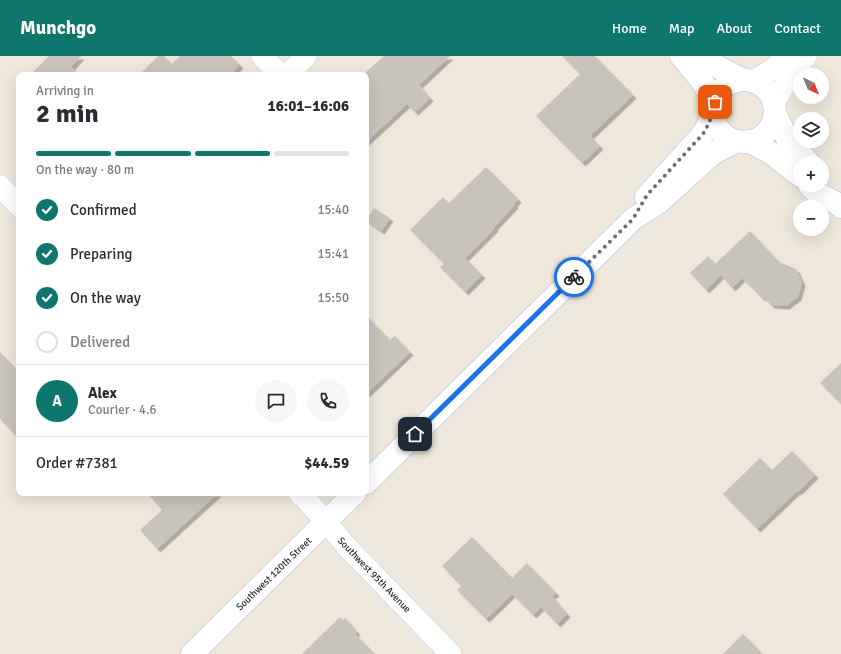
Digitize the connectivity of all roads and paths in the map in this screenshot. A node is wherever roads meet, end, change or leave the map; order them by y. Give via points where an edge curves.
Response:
1 (262, 56) edge
2 (306, 56) edge
3 (681, 56) edge
4 (702, 56) edge
5 (787, 56) edge
6 (806, 56) edge
7 (277, 72) edge
8 (290, 72) edge
9 (749, 80) junction
10 (714, 107) junction
11 (775, 108) junction
12 (742, 141) junction
13 (802, 156) edge
14 (793, 170) edge
15 (829, 184) edge
16 (0, 186) edge
17 (816, 192) edge
18 (16, 203) edge
19 (839, 205) edge
20 (633, 219) junction
21 (369, 479) edge
22 (302, 496) edge
23 (353, 496) edge
24 (326, 523) junction
25 (192, 654) edge
26 (451, 654) edge

1 - 7 street
2 - 8 street
3 - 10 street via 700,80
4 - 9 street via 726,72
5 - 9 street via 773,69
6 - 11 street via 788,80
9 - 10 street via 734,81 726,86 719,93
9 - 11 street via 762,85 770,93
10 - 12 street via 715,121 720,130 727,136
10 - 20 street via 703,134 647,195
11 - 12 street via 773,123 767,132 758,138
11 - 13 street via 783,132
12 - 14 street via 771,153
12 - 20 street via 711,155 658,203
15 - 19 street
16 - 18 street
17 - 19 street
20 - 21 street
22 - 24 street, Southwest 95th Avenue
23 - 24 street, Southwest 120th Street
24 - 25 street, Southwest 120th Street
24 - 26 street, Southwest 95th Avenue

